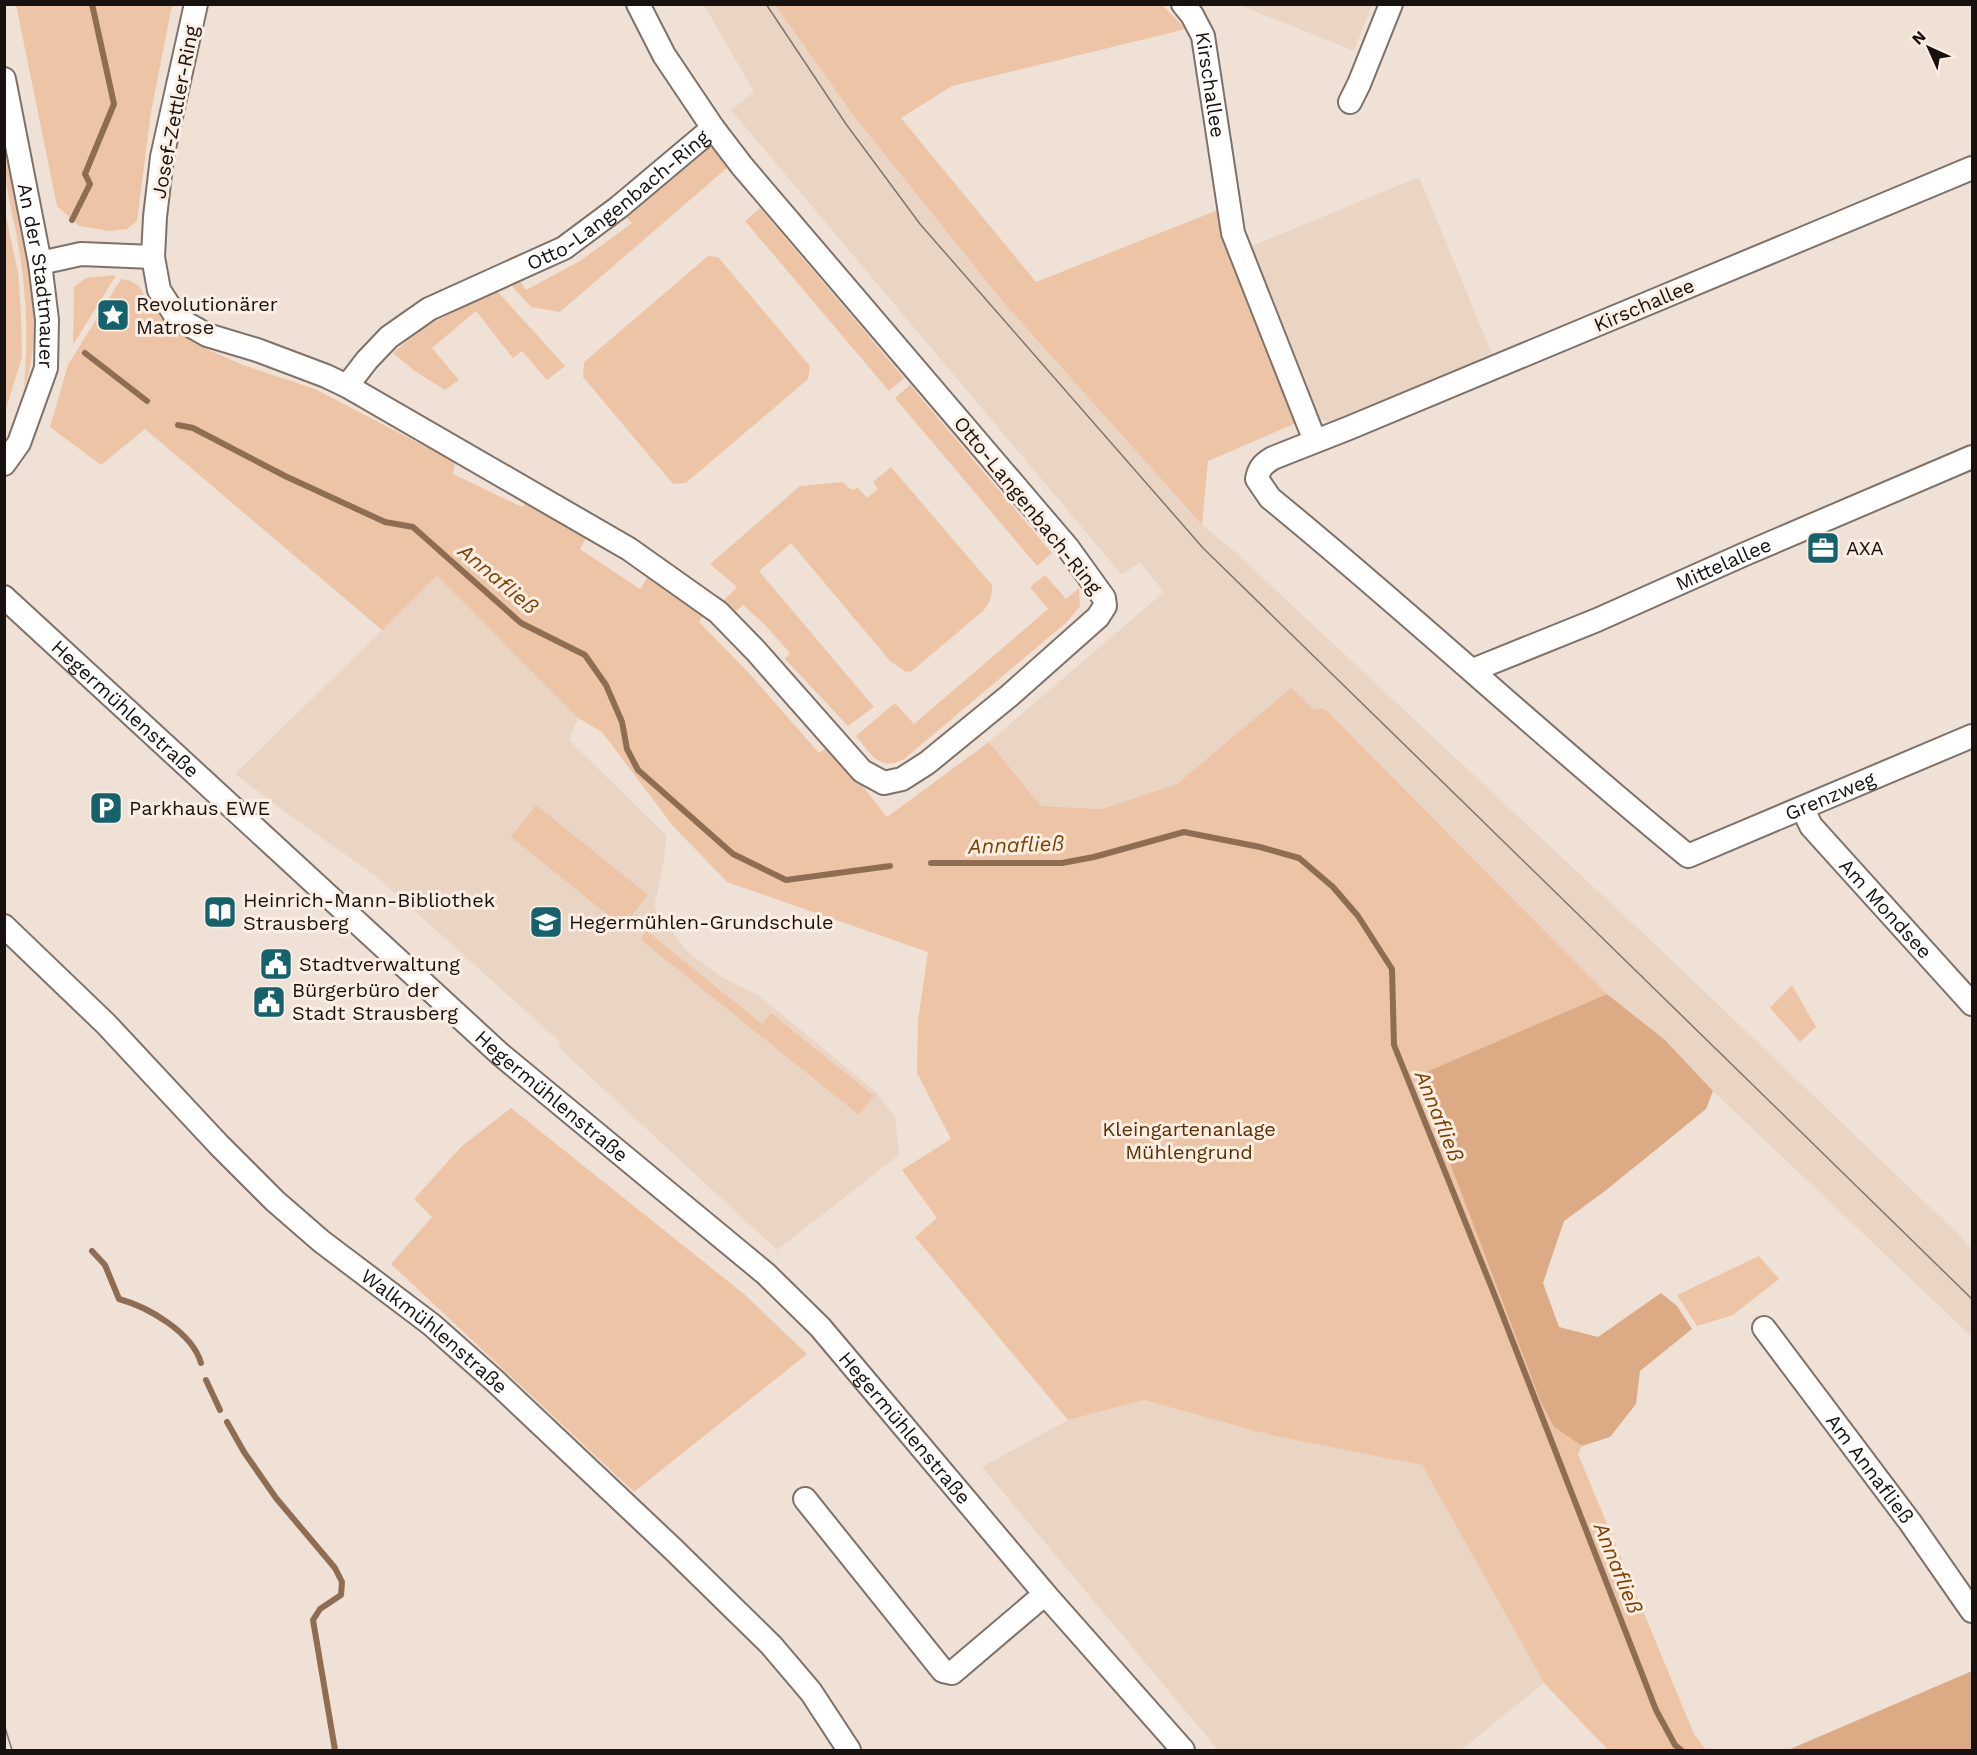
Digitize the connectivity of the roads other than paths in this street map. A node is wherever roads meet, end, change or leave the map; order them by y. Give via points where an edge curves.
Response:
1 (196, 4) edge
2 (638, 4) edge
3 (1183, 4) edge
4 (1391, 4) edge
5 (4, 79) edge
6 (1350, 102) dead end
7 (713, 128) junction
8 (1972, 168) edge
9 (153, 257) junction
10 (40, 263) junction
11 (348, 386) junction
12 (1315, 441) junction
13 (1972, 457) edge
14 (4, 464) edge
15 (4, 597) edge
16 (1473, 670) junction
17 (1972, 736) edge
18 (1803, 809) junction
19 (4, 926) edge
20 (1972, 1004) edge
21 (1764, 1328) dead end
22 (805, 1499) dead end
23 (1046, 1594) junction
24 (1972, 1611) edge
25 (849, 1750) edge
26 (1181, 1750) edge

1 - 9 street, Josef-Zettler-Ring via 162,157
2 - 7 street via 664,55
3 - 12 street, Kirschallee via 1203,36 1233,233
4 - 6 street
5 - 10 street, An der Stadtmauer
7 - 11 street, Otto-Langenbach-Ring via 564,248 429,309 389,337
7 - 11 street, Otto-Langenbach-Ring via 1068,548 1104,598 1105,606 1098,617 927,763 902,779 884,783 862,771 718,612 629,549
8 - 12 street, Kirschallee
9 - 10 street via 81,254
9 - 11 street, Josef-Zettler-Ring via 159,290 177,318 207,335
10 - 14 street, An der Stadtmauer via 47,321 46,368 19,443
12 - 16 street, Kirschallee via 1264,463 1257,479 1270,498
13 - 16 street, Mittelallee
15 - 23 street, Hegermühlenstraße via 500,1054 766,1274 819,1327
16 - 18 street, Grenzweg via 1688,856
17 - 18 street, Grenzweg
18 - 20 street, Am Mondsee via 1811,826
19 - 25 street, Walkmühlenstraße via 106,1024 275,1201 440,1332 674,1550 771,1645 811,1692
21 - 24 street, Am Annafließ
22 - 23 street via 943,1671 952,1673
23 - 26 street, Hegermühlenstraße

